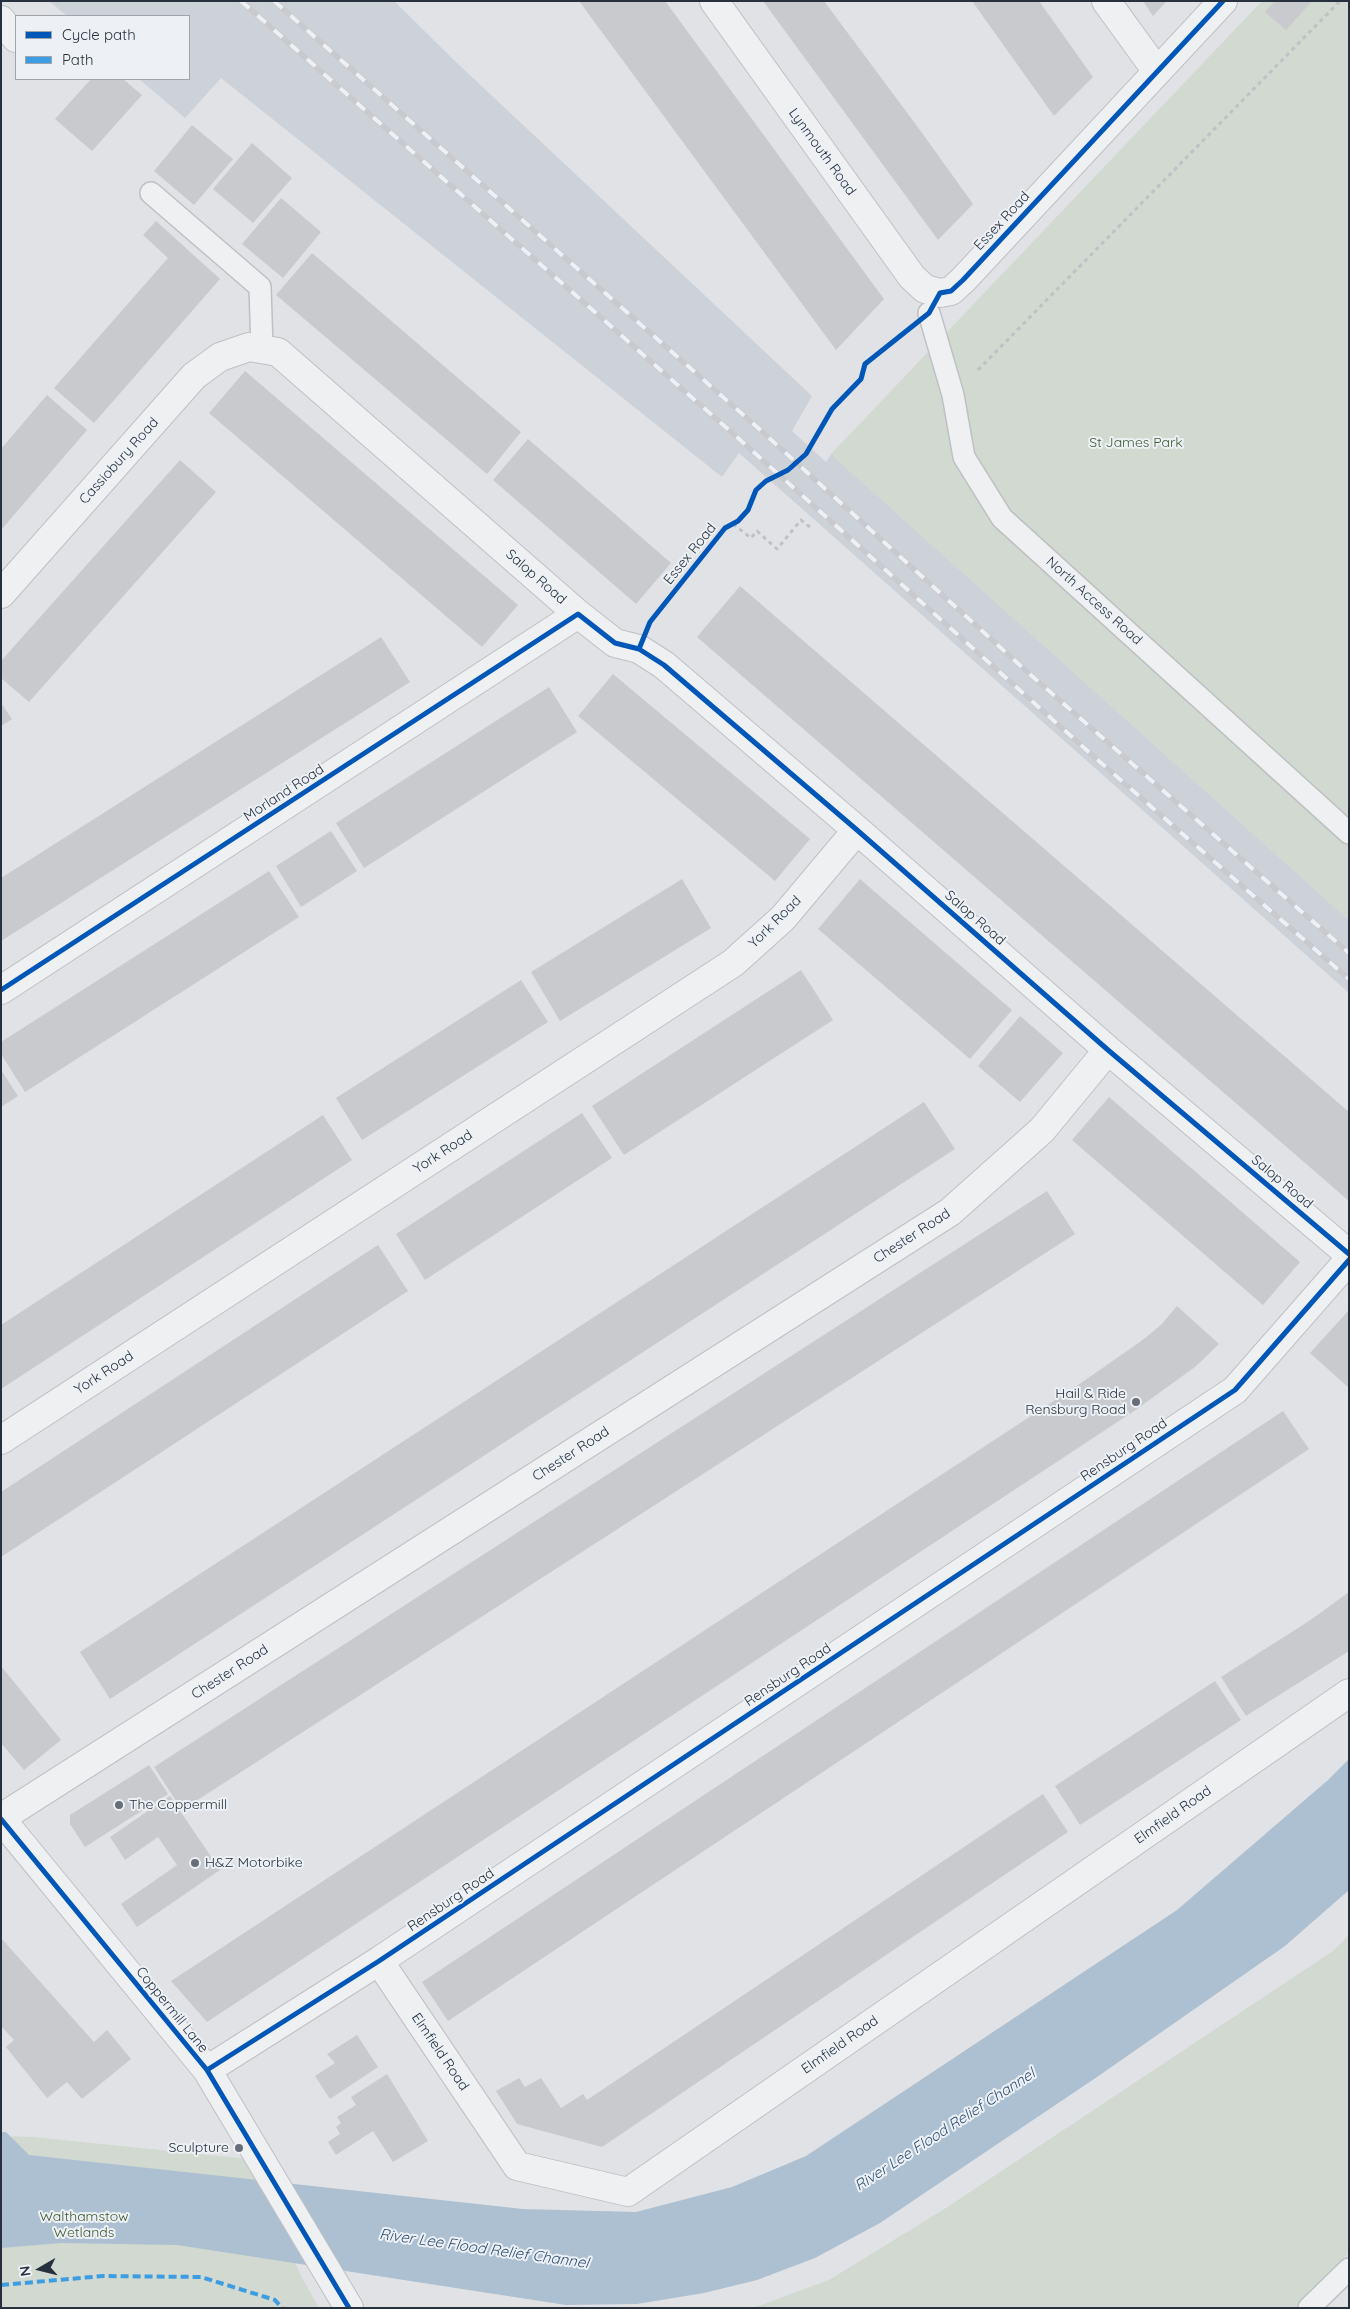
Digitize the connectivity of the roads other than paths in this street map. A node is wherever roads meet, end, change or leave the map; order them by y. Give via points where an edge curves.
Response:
1 (714, 1) edge
2 (1106, 1) edge
3 (1223, 1) edge
4 (1, 20) edge
5 (15, 37) edge
6 (1156, 70) junction
7 (151, 193) dead end
8 (934, 303) junction
9 (255, 348) junction
10 (1, 594) edge
11 (578, 614) junction
12 (857, 830) junction
13 (1349, 833) edge
14 (1, 990) edge
15 (1108, 1050) junction
16 (1349, 1254) edge
17 (1349, 1260) edge
18 (1, 1440) edge
19 (1349, 1693) edge
20 (1, 1818) edge
21 (379, 1962) junction
22 (207, 2070) junction
23 (1349, 2269) edge
24 (349, 2308) edge
25 (1309, 2308) edge

1 - 8 street, Lynmouth Road
2 - 6 street
3 - 6 street, Essex Road
4 - 5 street
6 - 8 street, Essex Road via 963,280
7 - 9 lane via 260,287
8 - 13 lane, North Access Road via 964,456 1002,518
9 - 10 street, Cassiobury Road via 220,357 194,376
9 - 11 street, Salop Road via 278,352
11 - 12 street, Salop Road via 615,643 639,649 664,665
11 - 14 street, Morland Road
12 - 15 street, Salop Road
12 - 18 street, York Road via 783,918 733,963
15 - 16 street, Salop Road
15 - 20 street, Chester Road via 1042,1130 950,1212
17 - 21 street, Rensburg Road via 1235,1390
19 - 21 street, Elmfield Road via 628,2192 517,2166
20 - 22 street, Coppermill Lane
21 - 22 street, Rensburg Road
22 - 24 street, Coppermill Lane
23 - 25 lane

